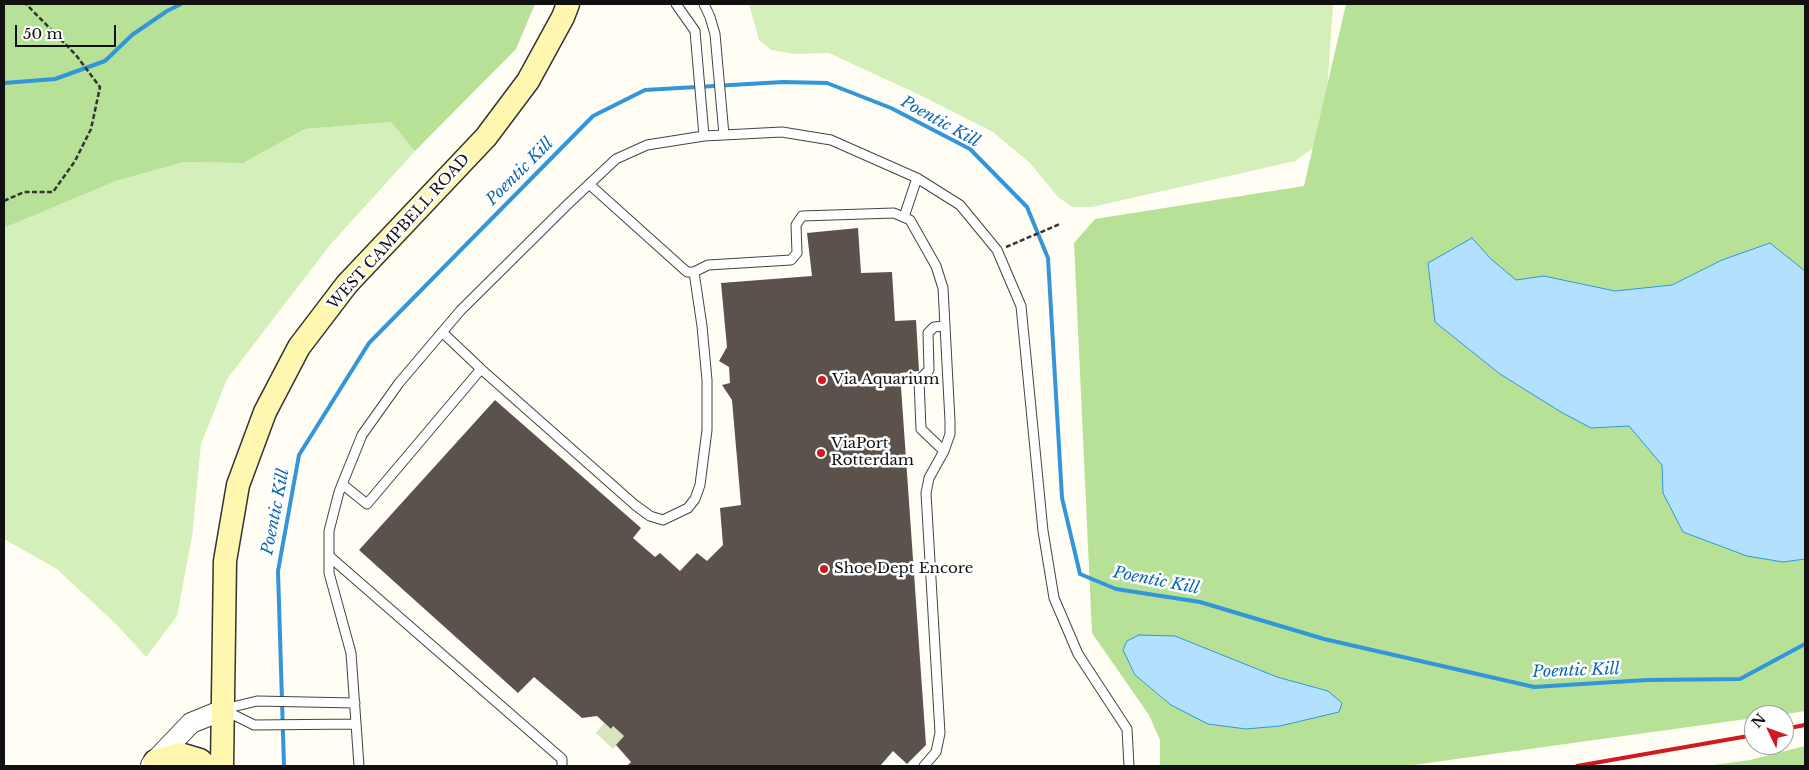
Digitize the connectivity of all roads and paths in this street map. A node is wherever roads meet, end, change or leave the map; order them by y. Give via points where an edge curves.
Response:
1 (26, 4) edge
2 (568, 4) edge
3 (676, 4) edge
4 (704, 4) edge
5 (724, 135) junction
6 (704, 136) junction
7 (917, 178) junction
8 (589, 184) junction
9 (4, 201) edge
10 (904, 217) junction
11 (1060, 224) dead end
12 (1010, 245) dead end
13 (694, 272) junction
14 (945, 326) junction
15 (442, 332) junction
16 (481, 370) junction
17 (944, 451) junction
18 (342, 484) junction
19 (329, 556) junction
20 (355, 703) junction
21 (223, 710) junction
22 (356, 724) junction
23 (152, 763) edge
24 (207, 766) edge
25 (222, 766) edge
26 (359, 766) edge
27 (562, 766) edge
28 (924, 766) edge
29 (1129, 766) edge

1 - 9 path via 76,55 100,88 91,129 53,192 24,192
2 - 21 main road, WEST CAMPBELL ROAD via 528,81 486,136 347,284 298,347 265,412 238,485 225,561
3 - 6 lane via 696,31
4 - 5 lane via 715,34
5 - 6 lane
5 - 7 lane via 782,132 831,140
6 - 8 lane via 647,144 616,159
7 - 10 lane
7 - 29 lane via 960,205 997,250 1021,306 1043,531 1054,598 1078,654 1127,729
8 - 13 lane via 687,272
8 - 15 lane
10 - 13 lane via 894,213 802,216 796,225 797,253 792,260 708,265
10 - 14 lane via 910,220 939,273
11 - 12 path
13 - 16 lane via 707,380 707,430 700,486 695,499 688,508 663,520 650,516
14 - 17 lane via 950,434
14 - 17 lane via 934,327 928,333 928,370 919,380 922,429
15 - 16 lane
15 - 18 lane via 399,383 362,435
16 - 18 lane via 367,504
17 - 28 lane via 929,478 926,493 940,733 936,752
18 - 19 lane via 329,531
19 - 20 lane via 329,573 351,654
19 - 27 lane via 562,759
20 - 21 lane via 257,701
20 - 22 lane
21 - 22 lane via 254,725
21 - 23 street via 191,723
21 - 25 main road, WEST CAMPBELL ROAD
22 - 26 lane
23 - 24 main road via 180,754 200,760

